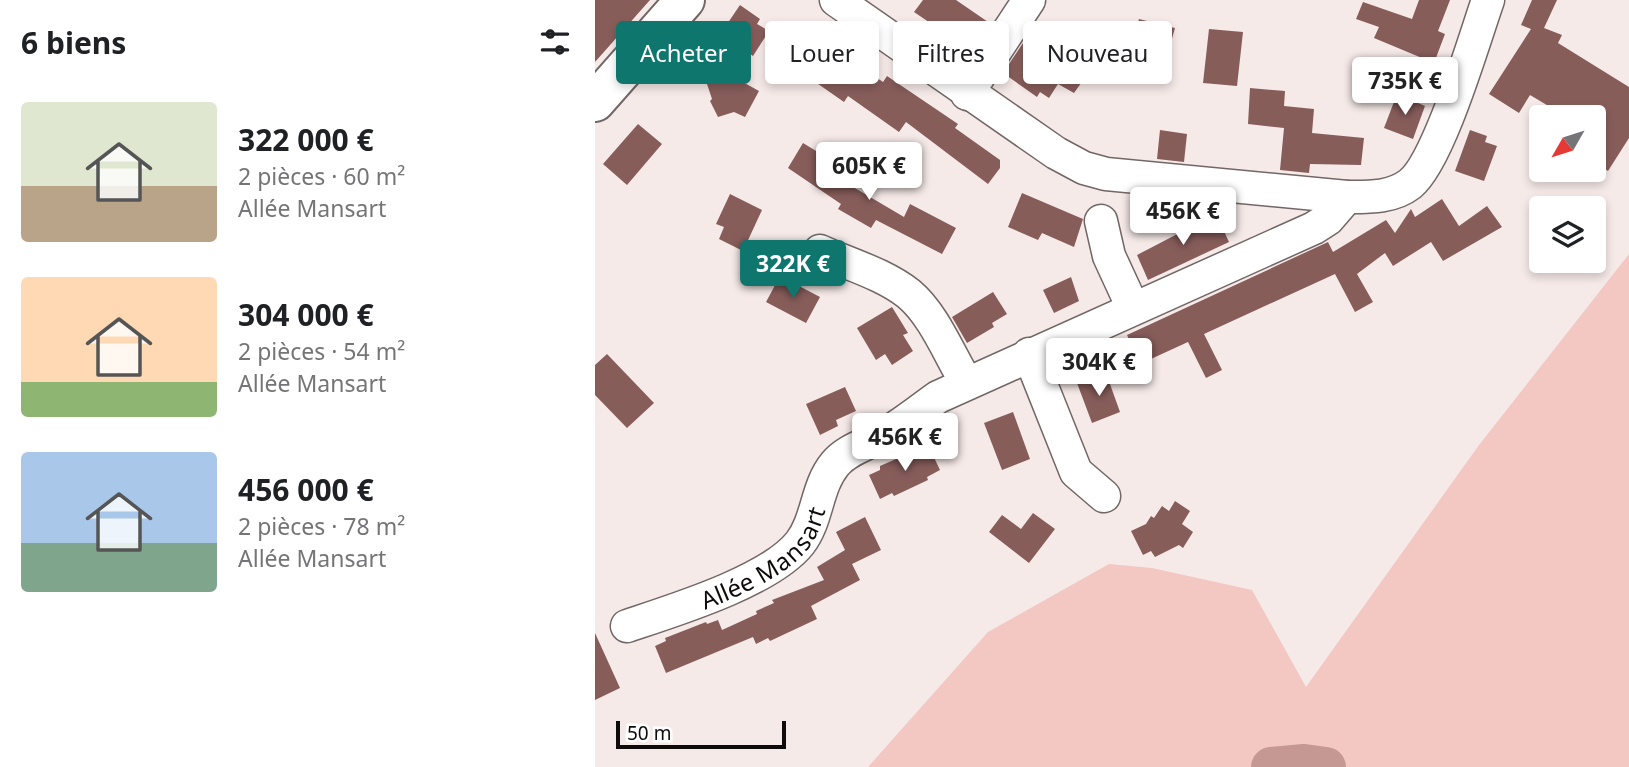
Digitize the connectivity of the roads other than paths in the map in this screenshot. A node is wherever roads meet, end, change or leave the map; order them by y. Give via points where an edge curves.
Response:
1 (685, 0) edge
2 (836, 0) edge
3 (1029, 0) edge
4 (1488, 0) edge
5 (967, 94) junction
6 (595, 102) edge
7 (1347, 197) junction
8 (1101, 221) dead end
9 (820, 251) dead end
10 (1133, 308) junction
11 (1029, 354) junction
12 (966, 382) junction
13 (1104, 496) dead end
14 (627, 626) dead end

1 - 6 main road
2 - 5 street
3 - 5 street
4 - 7 street via 1431,157 1410,184 1382,197
5 - 7 street via 1084,168
7 - 10 street, Allée Mansart via 1314,228
8 - 10 street via 1109,256
9 - 12 street via 911,296
10 - 11 street, Allée Mansart
11 - 12 street, Allée Mansart
11 - 13 street via 1076,472
12 - 14 street, Allée Mansart via 835,463 810,527 783,560 764,572

